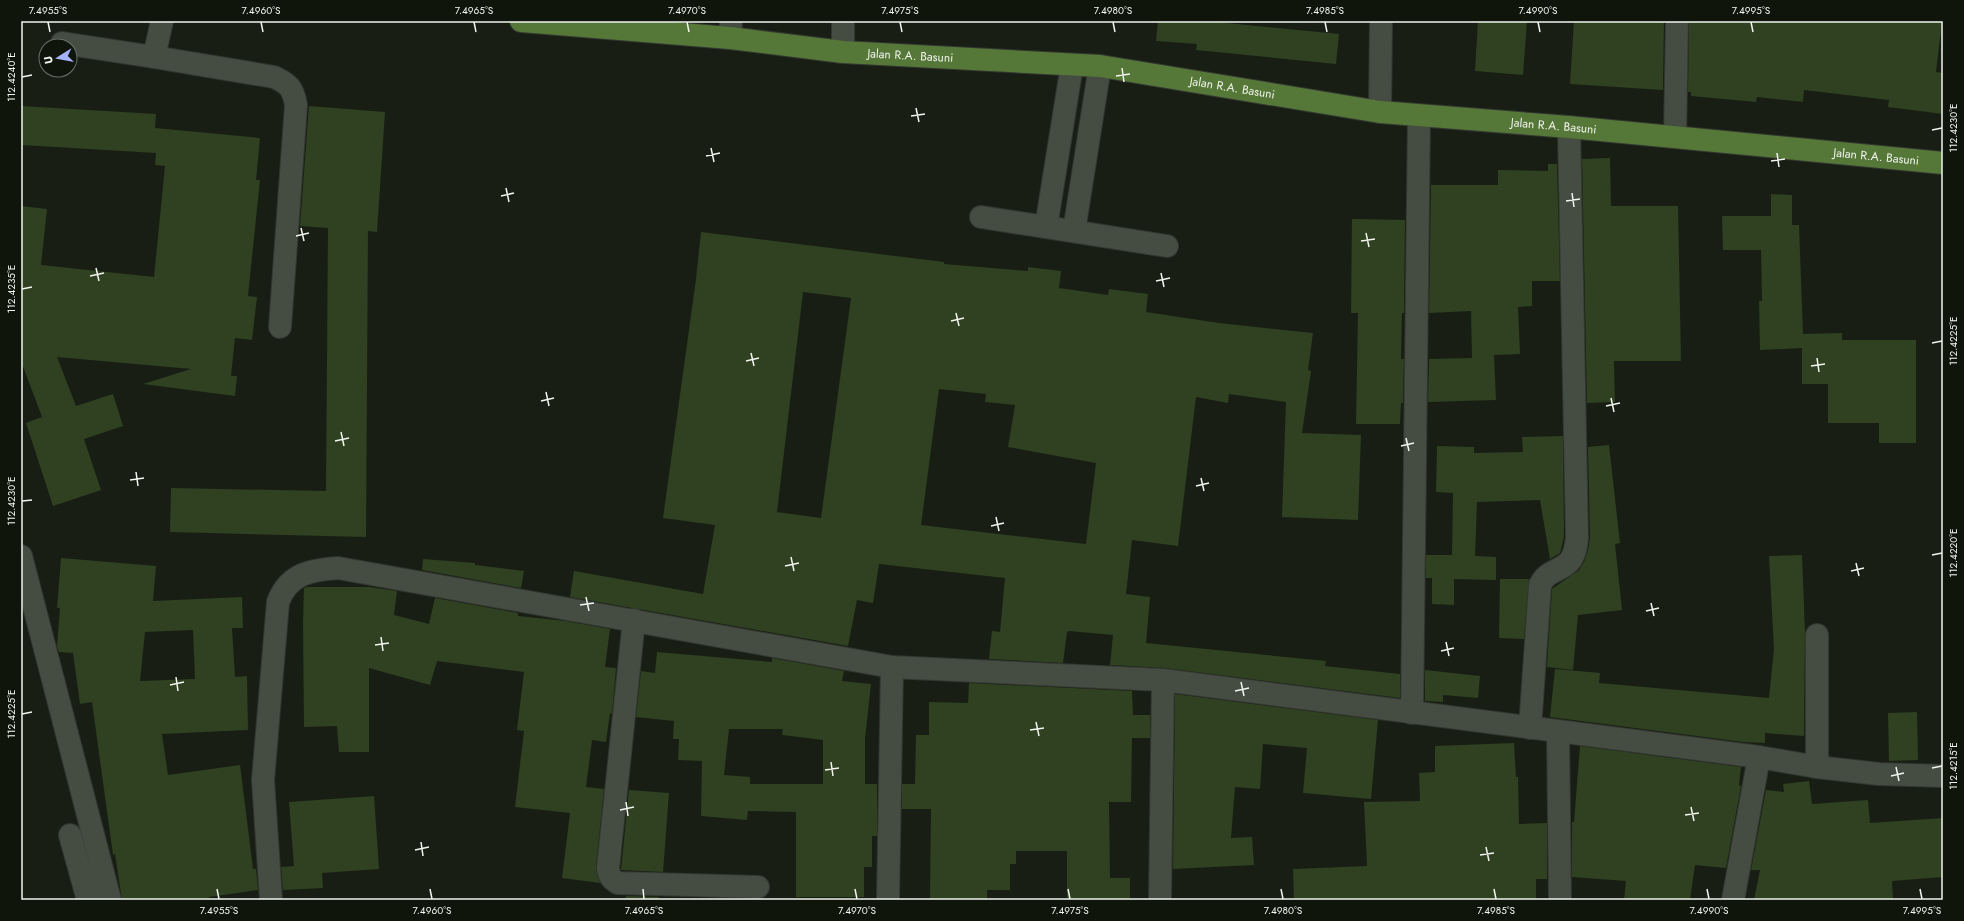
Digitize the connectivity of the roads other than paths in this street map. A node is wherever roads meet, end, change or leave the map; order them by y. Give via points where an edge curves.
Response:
1 (162, 21) edge
2 (521, 21) edge
3 (843, 21) edge
4 (1381, 21) edge
5 (1677, 21) edge
6 (731, 30) edge
7 (78, 45) edge
8 (843, 52) junction
9 (154, 57) junction
10 (1072, 65) junction
11 (1100, 66) junction
12 (1380, 112) junction
13 (1419, 116) junction
14 (1569, 127) junction
15 (1675, 137) junction
16 (1943, 163) edge
17 (981, 216) dead end
18 (1046, 227) junction
19 (1074, 231) junction
20 (1167, 246) dead end
21 (280, 327) dead end
22 (21, 556) edge
23 (634, 620) junction
24 (1817, 635) dead end
25 (892, 667) junction
26 (1163, 680) junction
27 (1412, 713) junction
28 (1530, 728) junction
29 (1558, 732) junction
30 (1759, 758) junction
31 (1817, 767) junction
32 (1943, 776) edge
33 (70, 835) dead end
34 (758, 887) dead end
35 (88, 900) edge
36 (110, 900) edge
37 (271, 900) edge
38 (888, 900) edge
39 (1160, 900) edge
40 (1560, 900) edge
41 (1733, 900) edge

1 - 9 street
2 - 6 main road, Jalan R.A. Basuni
3 - 8 street
4 - 12 street
5 - 15 street
6 - 8 main road, Jalan R.A. Basuni
7 - 9 street
8 - 10 main road, Jalan R.A. Basuni
9 - 21 street via 274,77 287,83 294,93 296,104
10 - 11 main road, Jalan R.A. Basuni
10 - 18 street
11 - 12 main road, Jalan R.A. Basuni
11 - 19 street
12 - 13 main road, Jalan R.A. Basuni
13 - 14 main road, Jalan R.A. Basuni
13 - 27 street
14 - 15 main road, Jalan R.A. Basuni
14 - 28 street via 1577,538 1575,552 1568,562 1544,578 1540,585
15 - 16 main road, Jalan R.A. Basuni
17 - 18 street
18 - 19 street
19 - 20 street
22 - 36 street
23 - 25 street
23 - 34 street via 609,875 618,883
23 - 37 street via 338,568 306,572 293,579 283,590 278,602 263,780
24 - 31 street
25 - 26 street
25 - 38 street
26 - 27 street
26 - 39 street
27 - 28 street
28 - 29 street
29 - 30 street
29 - 40 street
30 - 31 street
30 - 41 street
31 - 32 street via 1879,774
33 - 35 street

